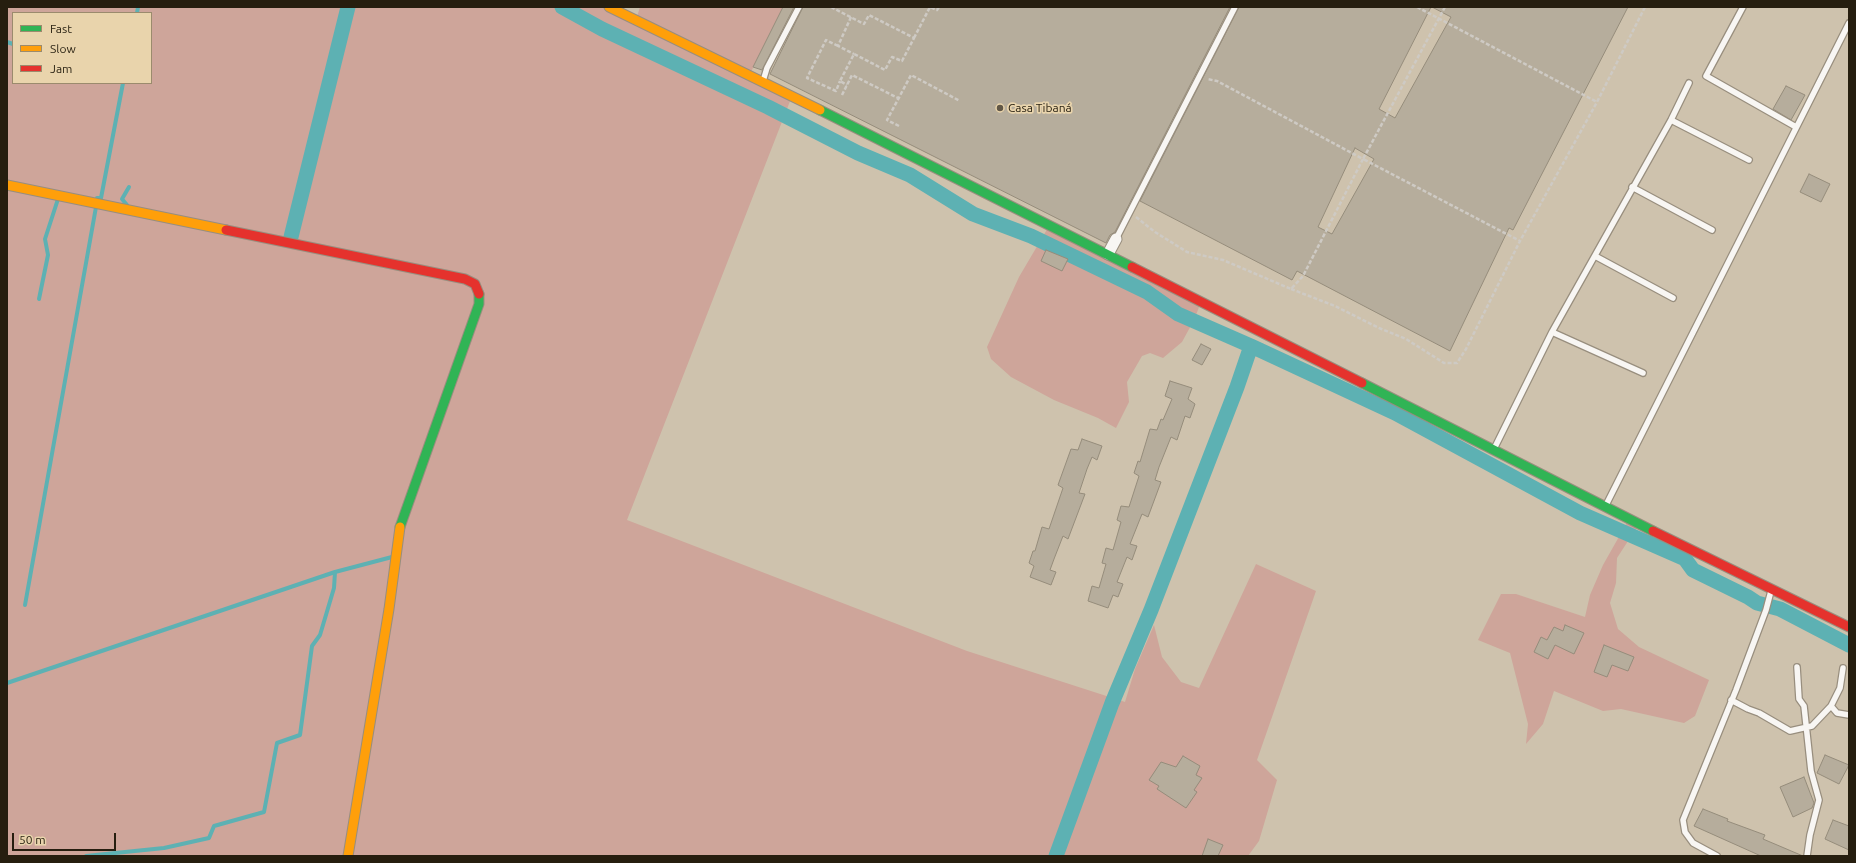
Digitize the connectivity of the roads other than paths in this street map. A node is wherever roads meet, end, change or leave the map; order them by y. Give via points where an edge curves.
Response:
1 (609, 7) edge
2 (800, 7) edge
3 (1235, 7) edge
4 (1743, 7) edge
5 (1849, 23) edge
6 (763, 81) junction
7 (1689, 83) dead end
8 (1671, 120) junction
9 (1796, 127) junction
10 (1749, 160) dead end
11 (7, 186) edge
12 (1632, 187) junction
13 (1712, 230) dead end
14 (1116, 238) joint
15 (1108, 254) junction
16 (1595, 256) junction
17 (1673, 298) dead end
18 (1552, 332) junction
19 (1644, 372) dead end
20 (1494, 450) junction
21 (1604, 507) junction
22 (1772, 589) junction
23 (1849, 627) edge
24 (1797, 667) dead end
25 (1843, 668) dead end
26 (1731, 700) junction
27 (1831, 706) junction
28 (1849, 715) edge
29 (1806, 728) junction
30 (348, 856) edge
31 (1717, 856) edge
32 (1807, 856) edge

1 - 6 street
2 - 6 lane via 767,68
3 - 14 lane
4 - 9 lane via 1706,76
5 - 9 lane
6 - 15 street
7 - 8 lane
8 - 10 lane
8 - 12 lane
9 - 21 lane
11 - 30 street via 465,278 475,284 479,304 400,525 389,609
12 - 13 lane
12 - 16 lane
14 - 15 street
15 - 20 street
16 - 17 lane
16 - 18 lane
18 - 19 lane
18 - 20 lane
20 - 21 street
21 - 22 street
22 - 23 street
22 - 26 lane
24 - 29 lane via 1799,699 1804,706
25 - 27 lane via 1840,688
26 - 29 lane via 1790,731
26 - 31 lane via 1683,820 1685,832 1693,843
27 - 28 lane via 1837,713
27 - 29 lane via 1812,726
29 - 32 lane via 1811,771 1819,800

